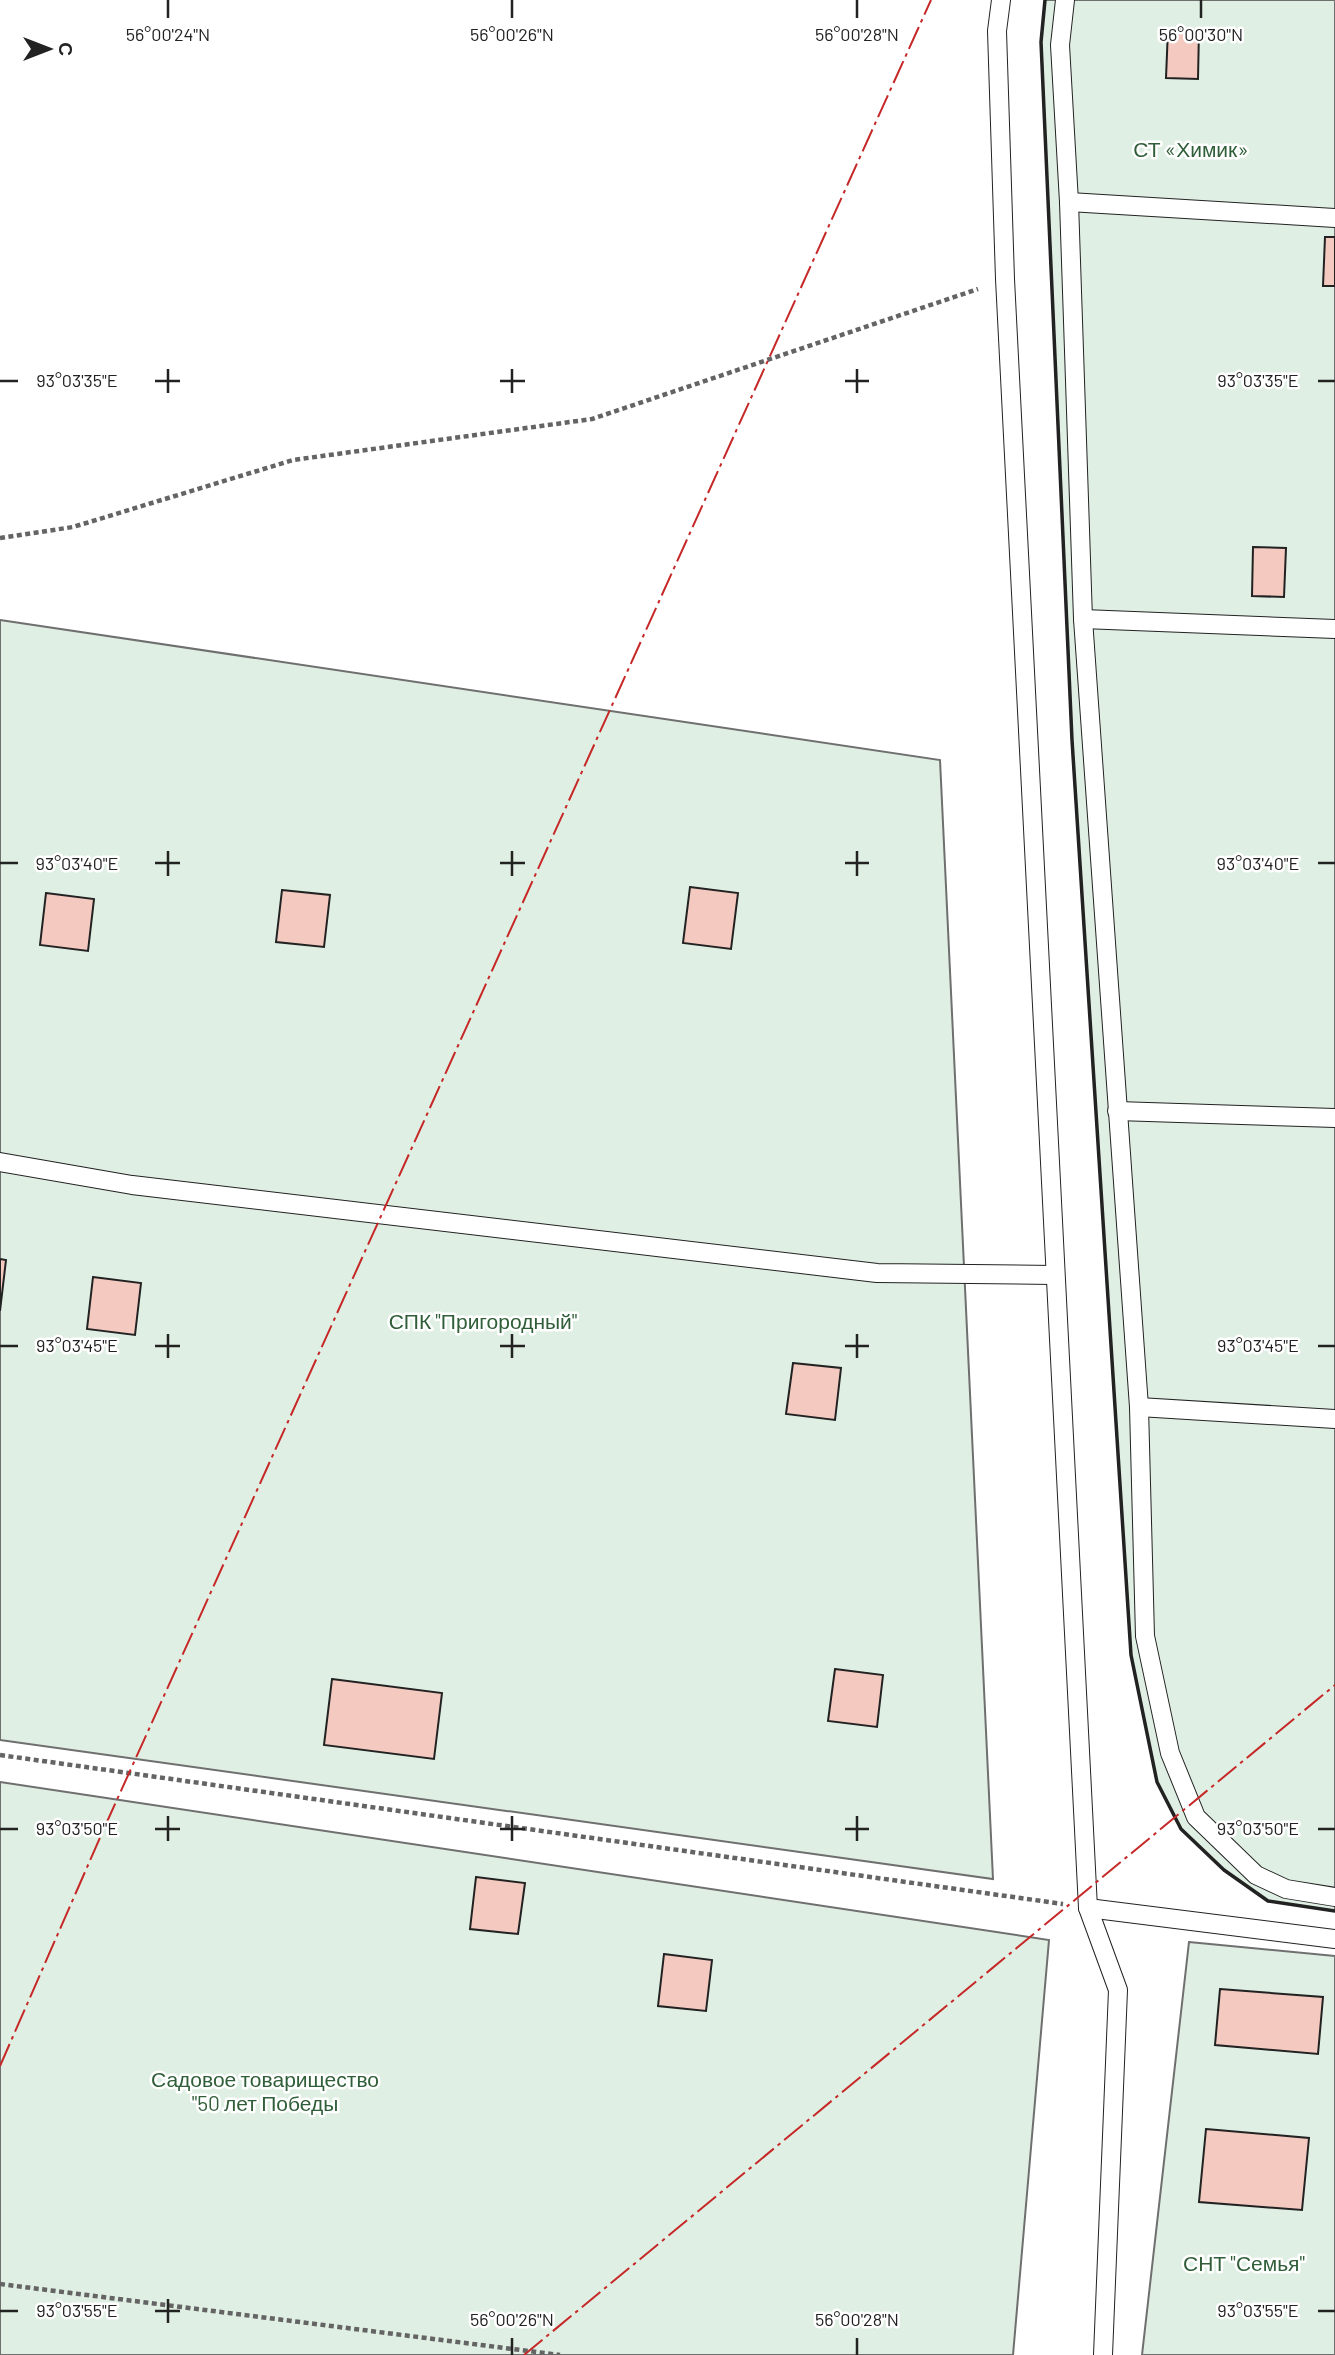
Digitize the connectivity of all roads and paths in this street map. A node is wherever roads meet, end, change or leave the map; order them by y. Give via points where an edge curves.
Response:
1 (1001, 0) edge
2 (1065, 0) edge
3 (1069, 202) junction
4 (1335, 218) edge
5 (1005, 279) junction
6 (0, 538) edge
7 (1083, 619) junction
8 (1335, 629) edge
9 (1118, 1111) junction
10 (1335, 1118) edge
11 (0, 1162) edge
12 (1054, 1275) junction
13 (1139, 1407) junction
14 (1335, 1419) edge
15 (0, 1755) edge
16 (1335, 1897) edge
17 (1088, 1908) junction
18 (1335, 1939) edge
19 (0, 2284) edge
20 (560, 2355) edge
21 (1103, 2355) edge

1 - 5 lane via 997,31
2 - 3 lane via 1060,45
3 - 4 lane
3 - 7 lane
5 - 6 path via 592,419 293,460 73,527
5 - 12 lane
7 - 8 lane
7 - 9 lane
9 - 10 lane
9 - 13 lane
11 - 12 lane via 132,1185 877,1273
12 - 17 lane
13 - 14 lane
13 - 16 lane via 1145,1636 1170,1753 1196,1817 1256,1875 1286,1889
15 - 17 path
17 - 18 lane
17 - 21 lane via 1118,1990
19 - 20 path

